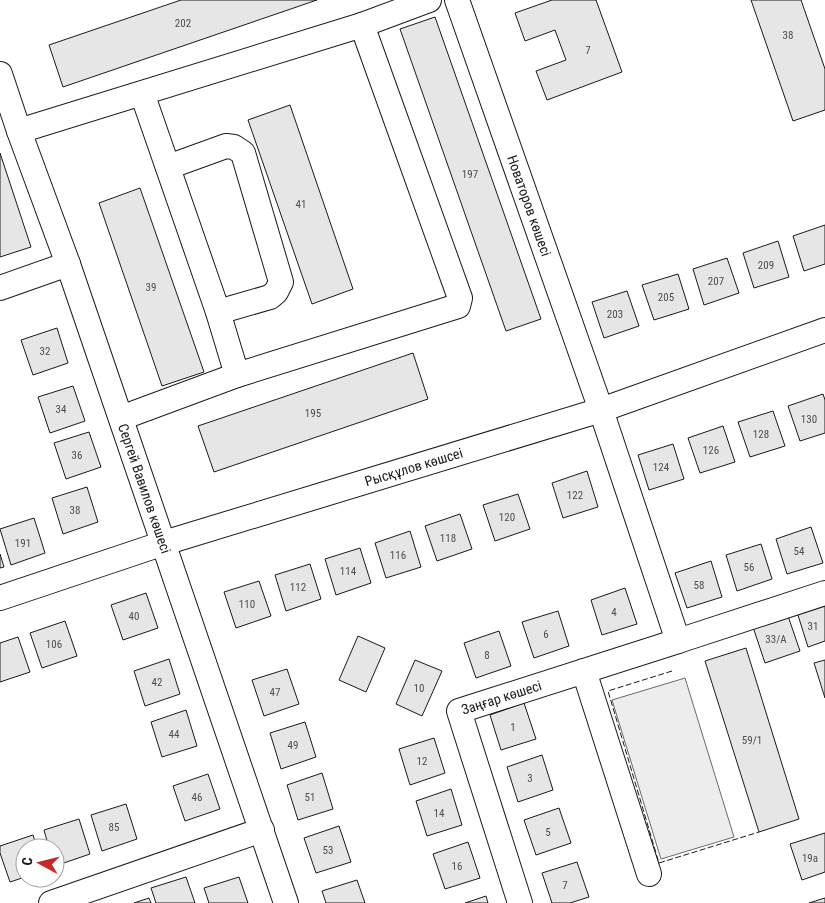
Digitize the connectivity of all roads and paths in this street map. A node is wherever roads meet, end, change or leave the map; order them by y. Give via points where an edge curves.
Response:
1 (429, 0) edge
2 (457, 0) edge
3 (362, 25) junction
4 (0, 74) edge
5 (142, 93) junction
6 (19, 132) junction
7 (168, 167) junction
8 (68, 264) junction
9 (0, 288) edge
10 (218, 312) junction
11 (825, 330) edge
12 (237, 376) junction
13 (601, 410) junction
14 (121, 418) junction
15 (164, 543) junction
16 (825, 593) edge
17 (0, 598) edge
18 (678, 641) junction
19 (584, 671) junction
20 (262, 830) junction
21 (649, 874) dead end
22 (51, 903) edge
23 (286, 903) edge
24 (520, 903) edge

1 - 3 street
2 - 13 street, Новаторов көшесі
3 - 5 street
3 - 12 street via 460,298 458,306
4 - 6 street, Сергей Вавилов көшесі
5 - 6 street
5 - 7 street
6 - 8 street, Сергей Вавилов көшесі
7 - 10 street
7 - 10 street via 226,146 243,153 281,282 270,297
8 - 9 street
8 - 14 street, Сергей Вавилов көшесі
10 - 12 street
11 - 13 street, Рысқұлов көшсеі
12 - 14 street
13 - 15 street, Рысқұлов көшсеі
13 - 18 street
14 - 15 street, Сергей Вавилов көшесі
15 - 17 street, Рысқұлов көшсеі
15 - 20 street, Сергей Вавилов көшесі
16 - 18 street, Заңғар көшесі
18 - 19 street, Заңғар көшесі
19 - 21 street
19 - 24 street, Заңғар көшесі via 459,711
20 - 22 street
20 - 23 street, Сергей Вавилов көшесі

